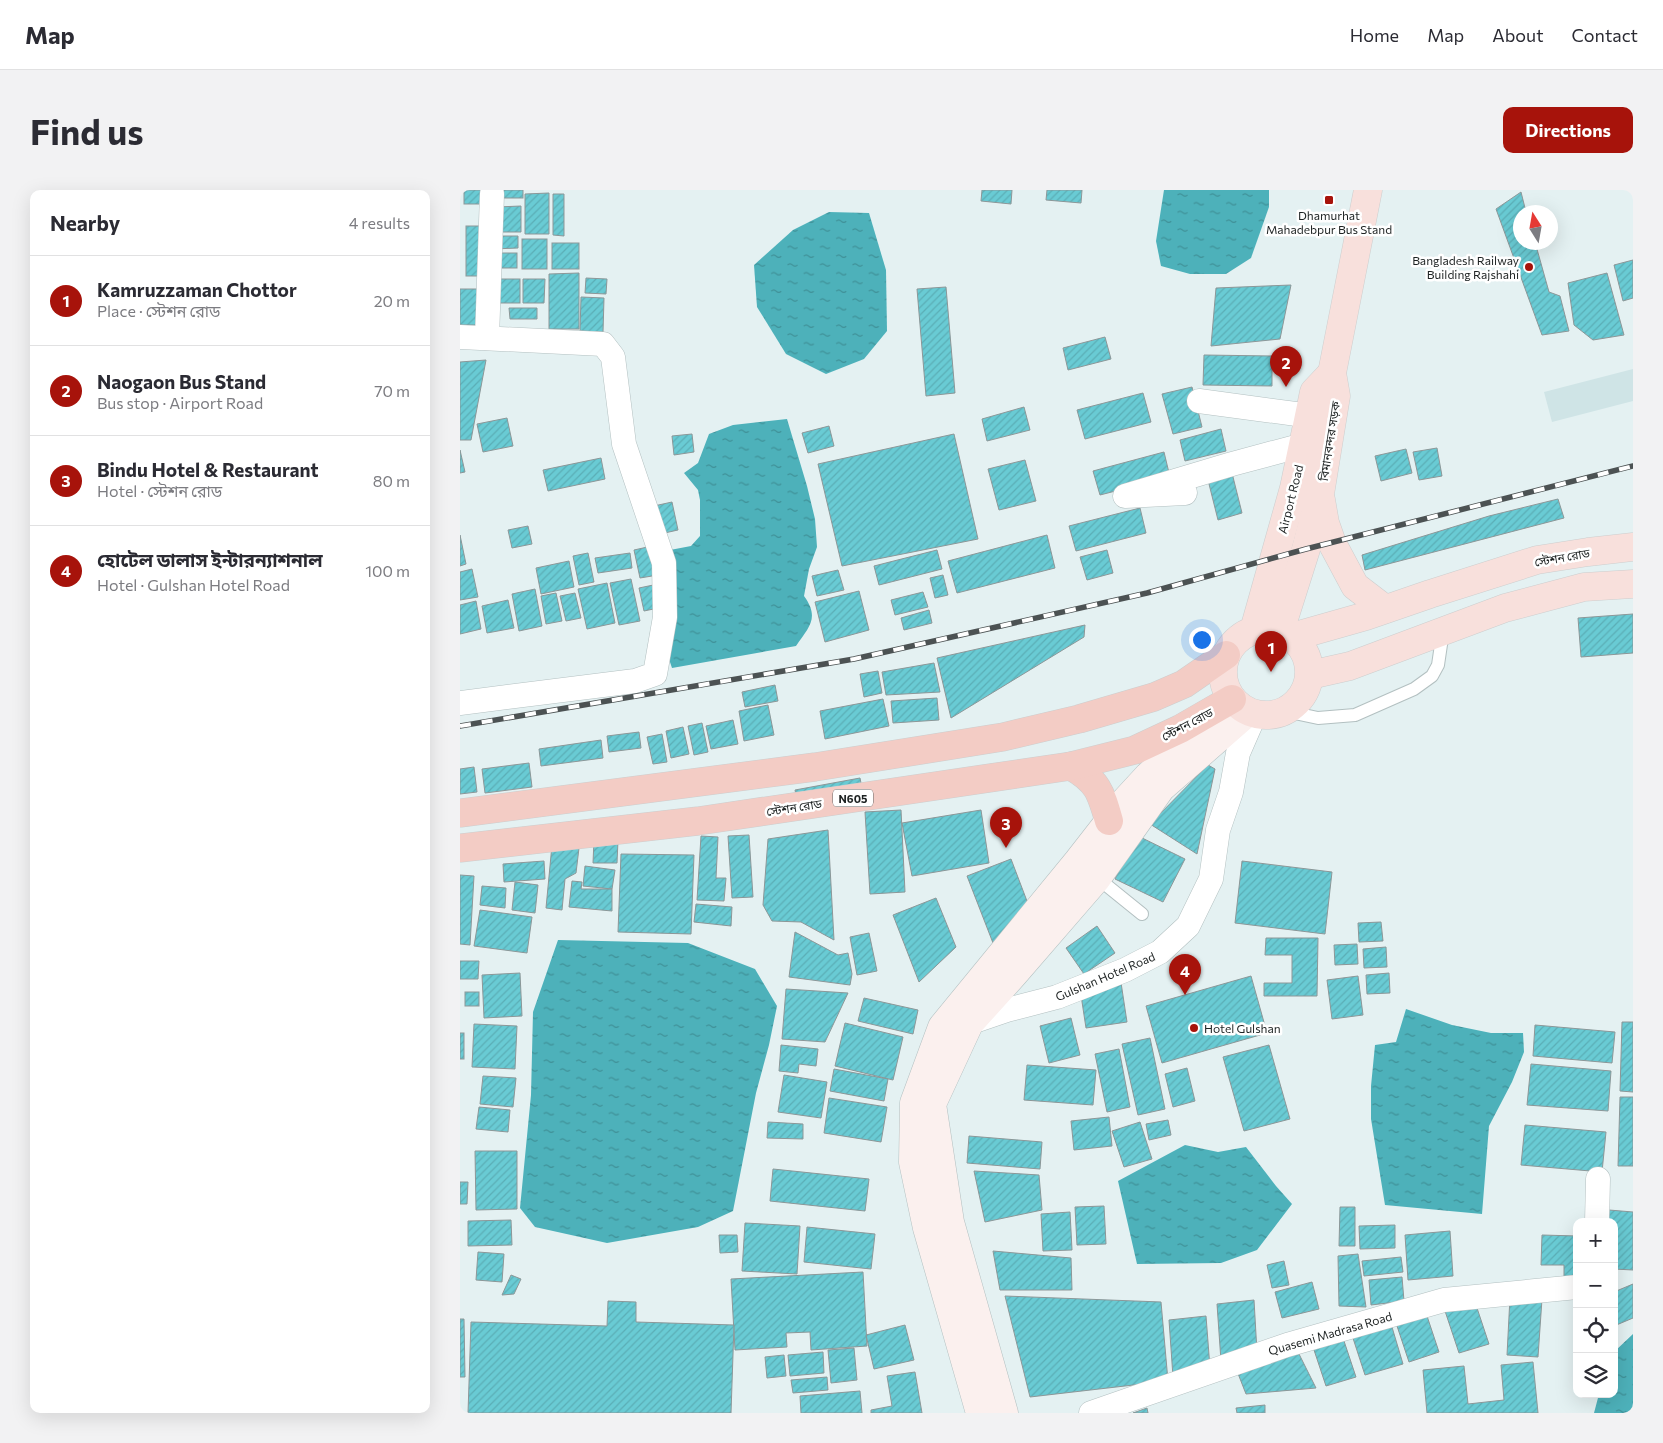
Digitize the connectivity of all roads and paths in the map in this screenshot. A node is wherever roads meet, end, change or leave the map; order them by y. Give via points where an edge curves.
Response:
1 (1368, 190) edge
2 (492, 194) dead end
3 (460, 337) edge
4 (487, 338) junction
5 (1199, 401) dead end
6 (1320, 417) junction
7 (1316, 446) junction
8 (1185, 493) dead end
9 (1320, 494) junction
10 (1633, 547) edge
11 (1633, 584) edge
12 (1385, 610) junction
13 (1443, 631) junction
14 (1275, 633) junction
15 (1226, 655) junction
16 (1310, 675) junction
17 (460, 703) edge
18 (1242, 707) junction
19 (1284, 711) junction
20 (1071, 766) junction
21 (460, 813) edge
22 (1109, 821) junction
23 (460, 848) edge
24 (1087, 870) junction
25 (1142, 914) dead end
26 (969, 1024) junction
27 (942, 1027) junction
28 (1598, 1179) dead end
29 (1597, 1218) edge
30 (1573, 1287) edge
31 (980, 1413) edge
32 (1004, 1413) edge
33 (1091, 1413) edge

1 - 6 main road, Airport Road via 1332,374 1314,392
2 - 4 street
3 - 4 street
4 - 17 street via 603,344 613,357 624,444 664,562 665,617 655,674 635,681
5 - 6 street
6 - 7 main road, Airport Road
7 - 8 street via 1232,464 1125,496
7 - 9 main road, বিমানবন্দর সড়ক
7 - 14 main road, Airport Road via 1292,497
9 - 12 main road via 1332,543 1355,586
9 - 14 main road, বিমানবন্দর সড়ক via 1306,549
10 - 12 main road, স্টেশন রোড via 1536,560
11 - 13 main road via 1584,586 1505,608
12 - 14 main road, স্টেশন রোড
13 - 16 main road via 1350,666
13 - 19 lane via 1438,665 1432,676 1414,689 1355,715 1318,718
14 - 15 main road via 1237,640
14 - 16 main road via 1302,648
15 - 18 main road via 1223,678 1226,689
15 - 21 highway via 1184,684 1154,697 1003,737 815,767
16 - 19 main road via 1306,690
18 - 19 main road, N605 via 1270,715
18 - 20 highway, স্টেশন রোড / N605 via 1135,750
18 - 22 main road via 1148,776
18 - 24 main road via 1161,788
18 - 26 street, Gulshan Hotel Road via 1231,792 1218,830 1211,879 1188,926 1160,952 1125,970 1057,997
20 - 22 highway via 1086,774 1096,786
20 - 23 highway, স্টেশন রোড / N605 via 698,821
22 - 24 main road
24 - 25 lane
24 - 26 main road via 1014,974
24 - 27 main road
26 - 27 street, Gulshan Hotel Road
26 - 32 main road via 932,1104 950,1222
27 - 31 main road via 914,1103 913,1162 927,1228
28 - 29 street
30 - 33 street, Quasemi Madrasa Road via 1444,1300 1287,1344

